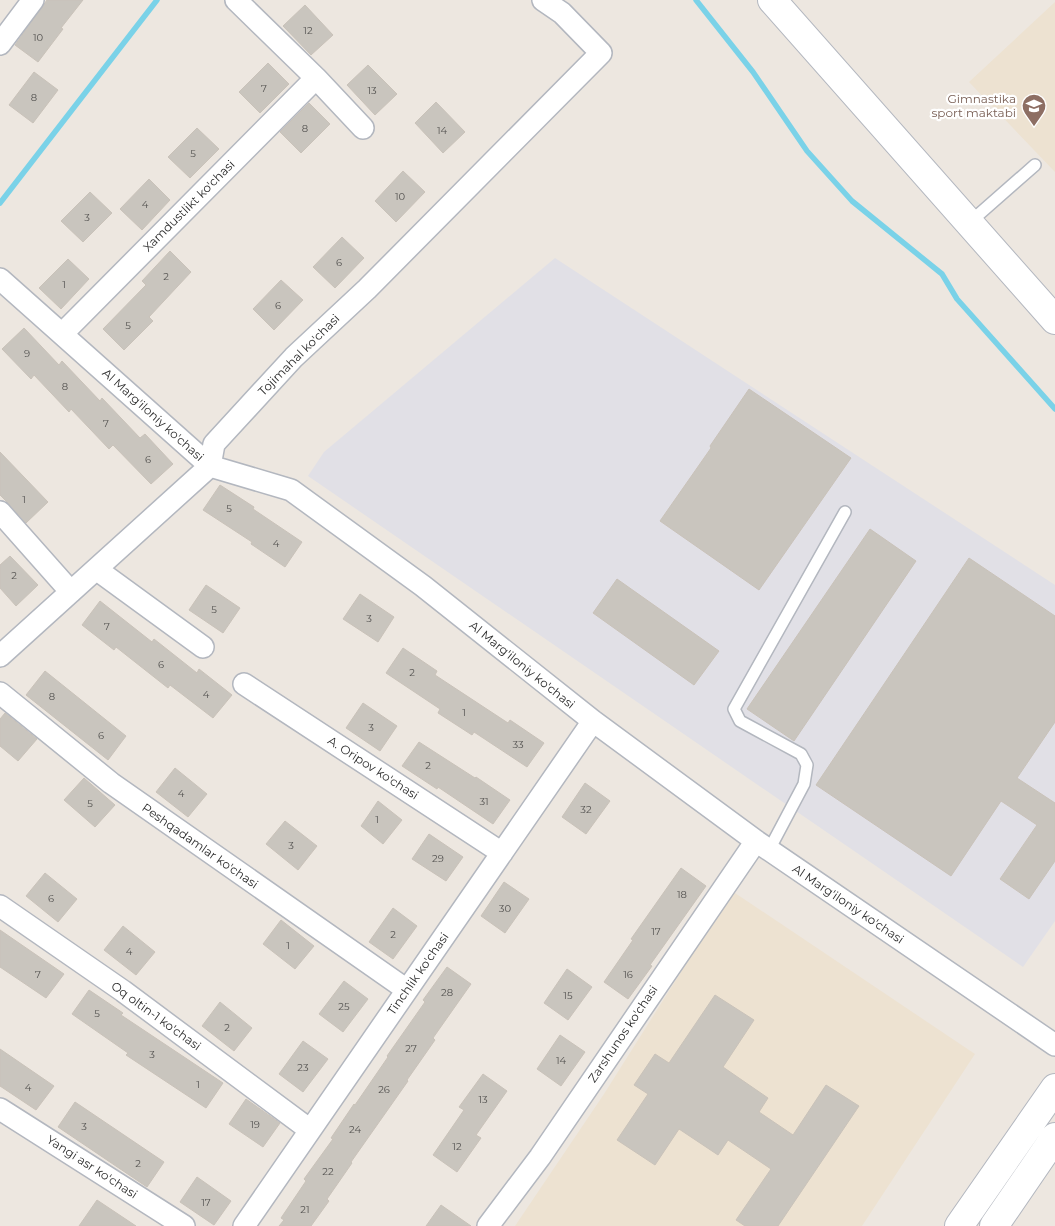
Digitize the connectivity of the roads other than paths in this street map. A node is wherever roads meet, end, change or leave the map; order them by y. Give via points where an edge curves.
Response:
1 (33, 0) edge
2 (236, 0) edge
3 (544, 0) edge
4 (772, 0) edge
5 (0, 44) edge
6 (316, 78) junction
7 (362, 128) dead end
8 (1035, 165) dead end
9 (969, 223) junction
10 (0, 279) edge
11 (1055, 319) edge
12 (62, 334) junction
13 (210, 466) junction
14 (0, 512) edge
15 (845, 512) dead end
16 (96, 569) junction
17 (70, 592) junction
18 (203, 647) dead end
19 (0, 656) edge
20 (244, 684) dead end
21 (0, 693) edge
22 (593, 721) junction
23 (762, 845) junction
24 (502, 853) junction
25 (0, 906) edge
26 (407, 990) junction
27 (1055, 1045) edge
28 (1055, 1088) edge
29 (0, 1109) edge
30 (310, 1130) junction
31 (1055, 1136) edge
32 (184, 1226) edge
33 (244, 1226) edge
34 (488, 1226) edge
35 (959, 1226) edge
36 (994, 1226) edge

1 - 5 street
2 - 6 street
3 - 13 street, Tojimahal ko'chasi via 562,13 601,53 367,289 294,357 214,444
4 - 9 main road
6 - 7 street
6 - 12 street, Xamdustlikt ko'chasi
8 - 9 lane
9 - 11 main road
10 - 12 street, Al Marg'iloniy ko'chasi
12 - 13 street, Al Marg'iloniy ko'chasi
13 - 16 street
13 - 22 street, Al Marg'iloniy ko'chasi via 291,490 423,586
14 - 17 street
15 - 23 lane via 734,709 740,721 801,754 807,765 804,784
16 - 17 street
16 - 18 street
17 - 19 street
20 - 24 street, A. Oripov ko'chasi
21 - 26 street, Peshqadamlar ko'chasi via 112,783
22 - 23 street, Al Marg'iloniy ko'chasi
22 - 24 street, Tinchlik ko'chasi
23 - 27 street, Al Marg'iloniy ko'chasi
23 - 34 street, Zarshunos ko'chasi
24 - 26 street, Tinchlik ko'chasi
25 - 30 street, Oq oltin-1 ko'chasi via 123,991
26 - 30 street, Tinchlik ko'chasi
28 - 35 main road
29 - 32 street, Yangi asr ko'chasi
30 - 33 street, Tinchlik ko'chasi
31 - 36 main road

